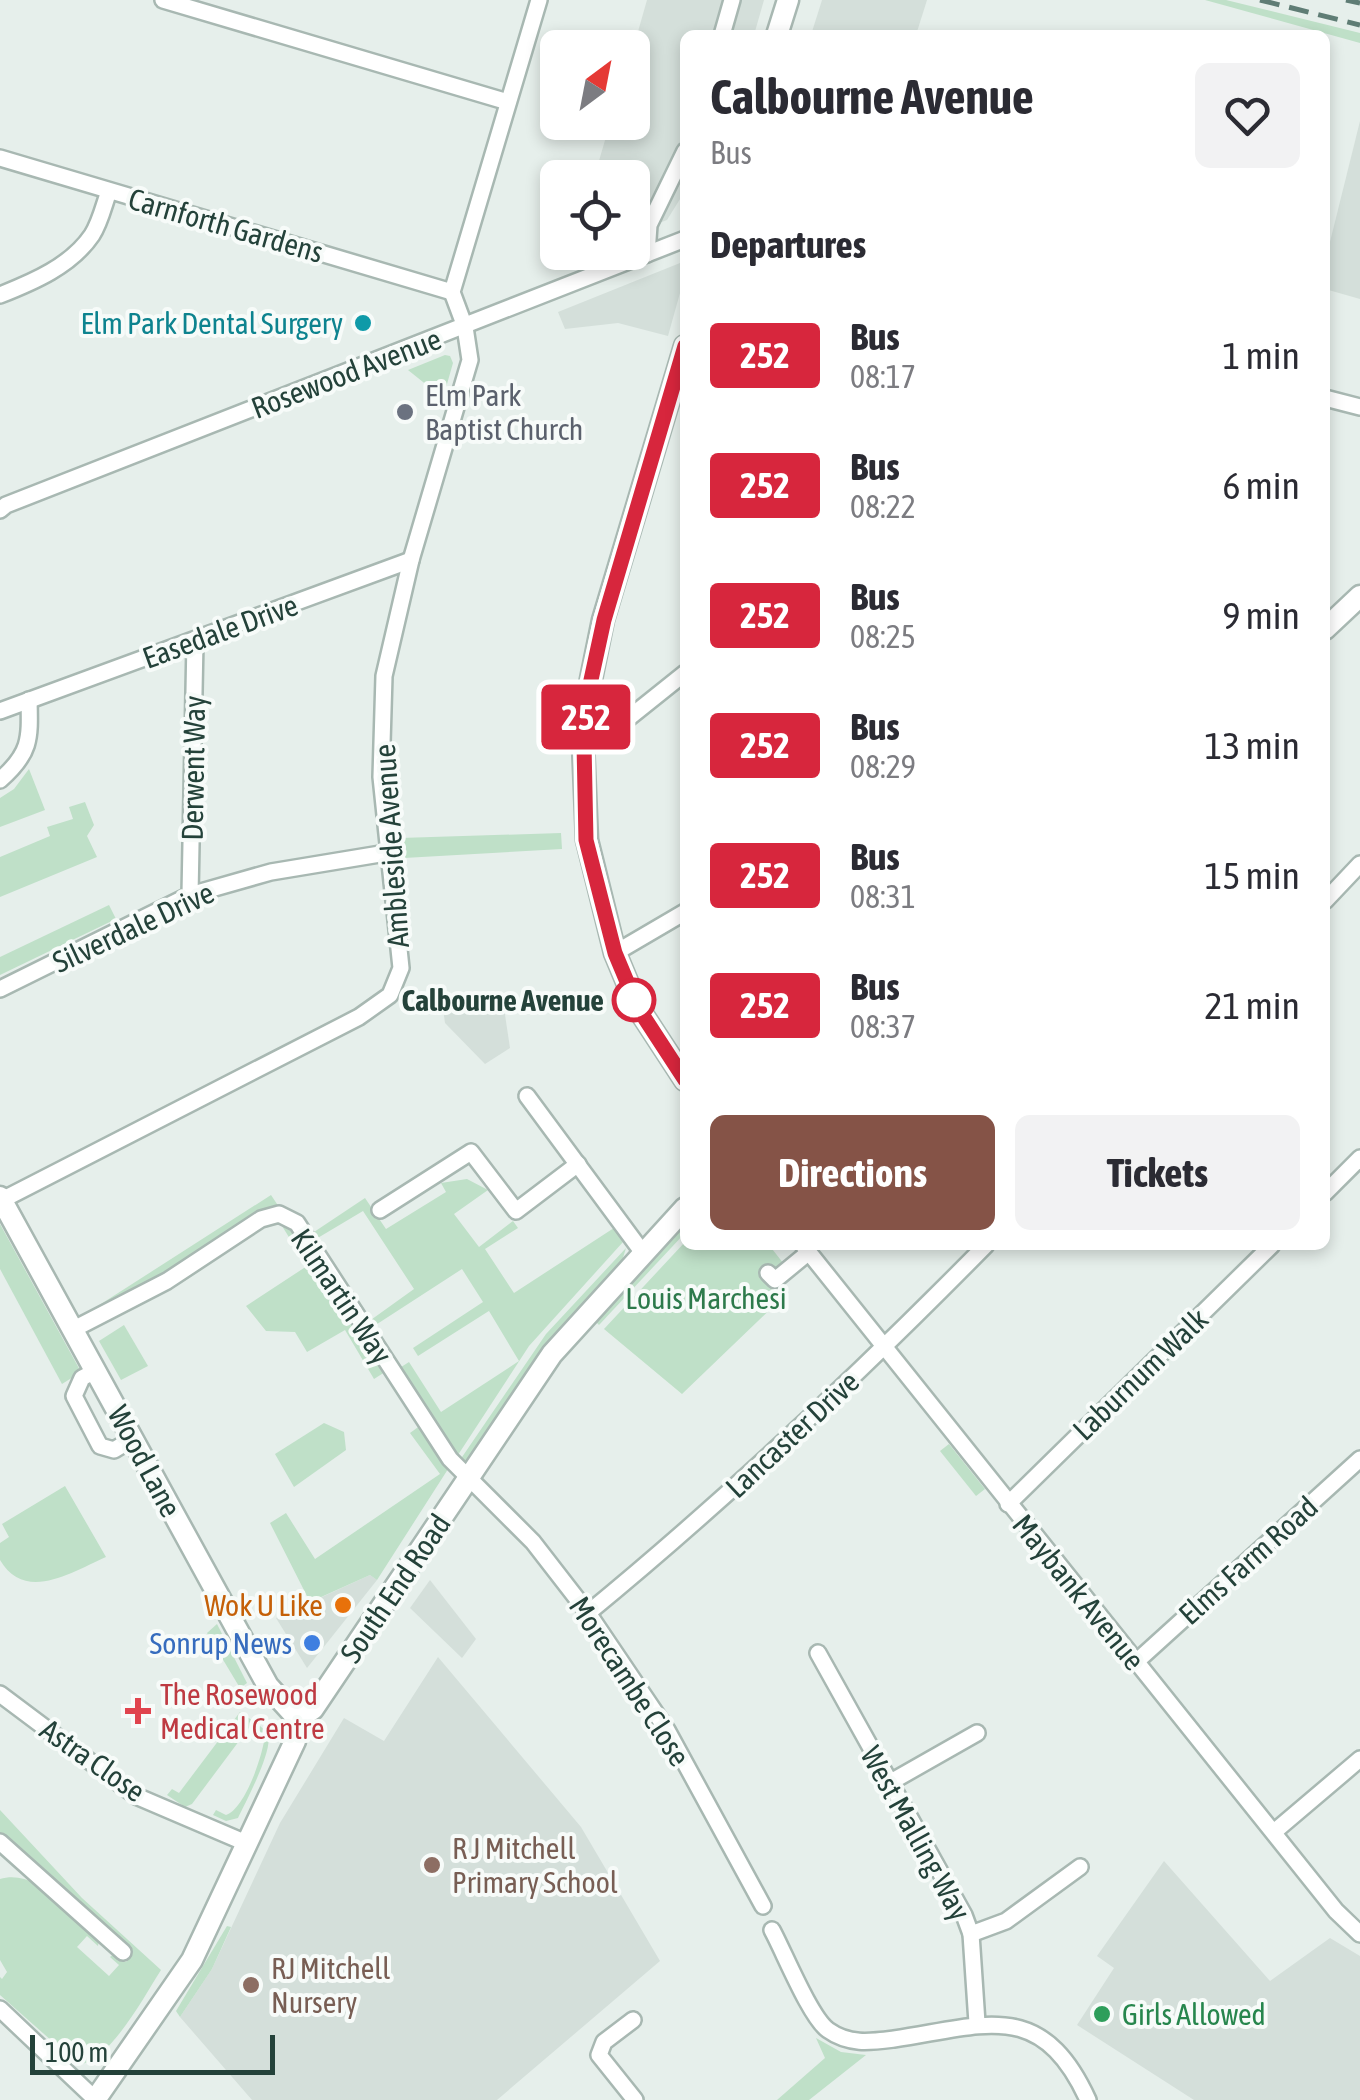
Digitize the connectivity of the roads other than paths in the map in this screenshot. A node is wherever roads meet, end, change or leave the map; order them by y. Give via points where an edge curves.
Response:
1 (163, 0) edge
2 (539, 0) edge
3 (732, 0) edge
4 (788, 0) edge
5 (723, 30) edge
6 (779, 30) edge
7 (508, 102) junction
8 (0, 158) edge
9 (680, 161) edge
10 (109, 191) junction
11 (650, 221) edge
12 (680, 241) edge
13 (650, 253) edge
14 (607, 270) edge
15 (452, 292) junction
16 (0, 295) edge
17 (465, 327) junction
18 (680, 363) edge
19 (1330, 399) edge
20 (1360, 407) edge
21 (2, 507) edge
22 (410, 560) junction
23 (1360, 596) edge
24 (1330, 625) edge
25 (196, 641) junction
26 (680, 676) edge
27 (29, 700) junction
28 (0, 711) edge
29 (584, 744) junction
30 (0, 780) edge
31 (386, 853) junction
32 (1360, 864) edge
33 (190, 895) junction
34 (1330, 896) edge
35 (680, 915) edge
36 (615, 953) junction
37 (0, 989) edge
38 (680, 1072) edge
39 (527, 1096) dead end
40 (1360, 1158) edge
41 (578, 1164) junction
42 (1330, 1187) edge
43 (1, 1198) edge
44 (380, 1210) dead end
45 (680, 1213) edge
46 (804, 1250) edge
47 (808, 1250) edge
48 (981, 1250) edge
49 (1267, 1250) edge
50 (643, 1253) junction
51 (768, 1273) dead end
52 (72, 1330) junction
53 (883, 1349) junction
54 (95, 1371) junction
55 (132, 1439) junction
56 (1360, 1458) edge
57 (468, 1479) junction
58 (1008, 1504) junction
59 (588, 1613) junction
60 (818, 1653) dead end
61 (1136, 1662) junction
62 (0, 1694) edge
63 (298, 1719) junction
64 (977, 1733) dead end
65 (1360, 1759) edge
66 (889, 1783) junction
67 (1274, 1832) junction
68 (246, 1842) junction
69 (4, 1854) edge
70 (1080, 1867) dead end
71 (763, 1906) dead end
72 (772, 1930) dead end
73 (971, 1934) junction
74 (1360, 1934) edge
75 (123, 1952) dead end
76 (0, 2010) edge
77 (633, 2020) dead end
78 (977, 2023) junction
79 (95, 2100) edge
80 (634, 2100) edge
81 (1088, 2100) edge

1 - 7 street
2 - 7 street
3 - 5 street
4 - 6 street
7 - 15 street
8 - 10 street, Carnforth Gardens
9 - 11 street
10 - 15 street, Carnforth Gardens
10 - 16 street via 93,234 69,260
12 - 13 street, Rosewood Avenue
14 - 17 street, Rosewood Avenue
15 - 17 street
17 - 21 street, Rosewood Avenue
17 - 22 street, Ambleside Avenue via 470,360
18 - 29 street via 604,620
19 - 20 street
22 - 25 street, Easedale Drive
22 - 31 street, Ambleside Avenue via 384,676 380,777
23 - 24 street
25 - 27 street, Easedale Drive
25 - 33 street, Derwent Way
26 - 29 street via 606,737
27 - 28 street, Easedale Drive
27 - 30 street via 30,740 19,764
29 - 36 street via 586,840
31 - 33 street, Silverdale Drive via 271,872
31 - 43 street, Ambleside Avenue via 401,968 390,995 360,1018
32 - 34 street
33 - 37 street, Silverdale Drive
35 - 36 street
36 - 38 street via 638,1008
39 - 41 street
40 - 42 street
41 - 44 street via 516,1211 471,1152
41 - 50 street
43 - 52 street, Wood Lane
45 - 50 street, South End Road
46 - 51 street via 775,1280
47 - 53 street, Maybank Avenue
48 - 53 street, Lancaster Drive
49 - 58 street, Laburnum Walk
50 - 57 street, South End Road via 552,1354
52 - 54 street, Wood Lane
52 - 57 street, Kilmartin Way via 279,1214 297,1223
53 - 58 street, Maybank Avenue
53 - 59 street, Lancaster Drive
54 - 55 street, Wood Lane
54 - 55 street via 82,1378 74,1396 100,1446 114,1450
55 - 63 street, Wood Lane via 268,1686
56 - 61 street, Elms Farm Road
57 - 59 street, Morecambe Close via 533,1542
57 - 63 street, South End Road via 314,1709
58 - 61 street, Maybank Avenue
59 - 71 street, Morecambe Close via 667,1730
60 - 66 street, West Malling Way
61 - 67 street, Maybank Avenue
62 - 68 street, Astra Close via 136,1796
63 - 68 street, South End Road via 295,1741
64 - 66 street
65 - 67 street
66 - 73 street, West Malling Way
67 - 74 street, Maybank Avenue
68 - 79 street, South End Road via 192,1960
69 - 75 street via 106,1945
70 - 73 street via 1006,1921
72 - 78 street via 818,2021 843,2039 870,2042
73 - 78 street, West Malling Way
76 - 79 street
77 - 80 street via 604,2042 599,2055
78 - 81 street via 1014,2026 1045,2041 1070,2065

